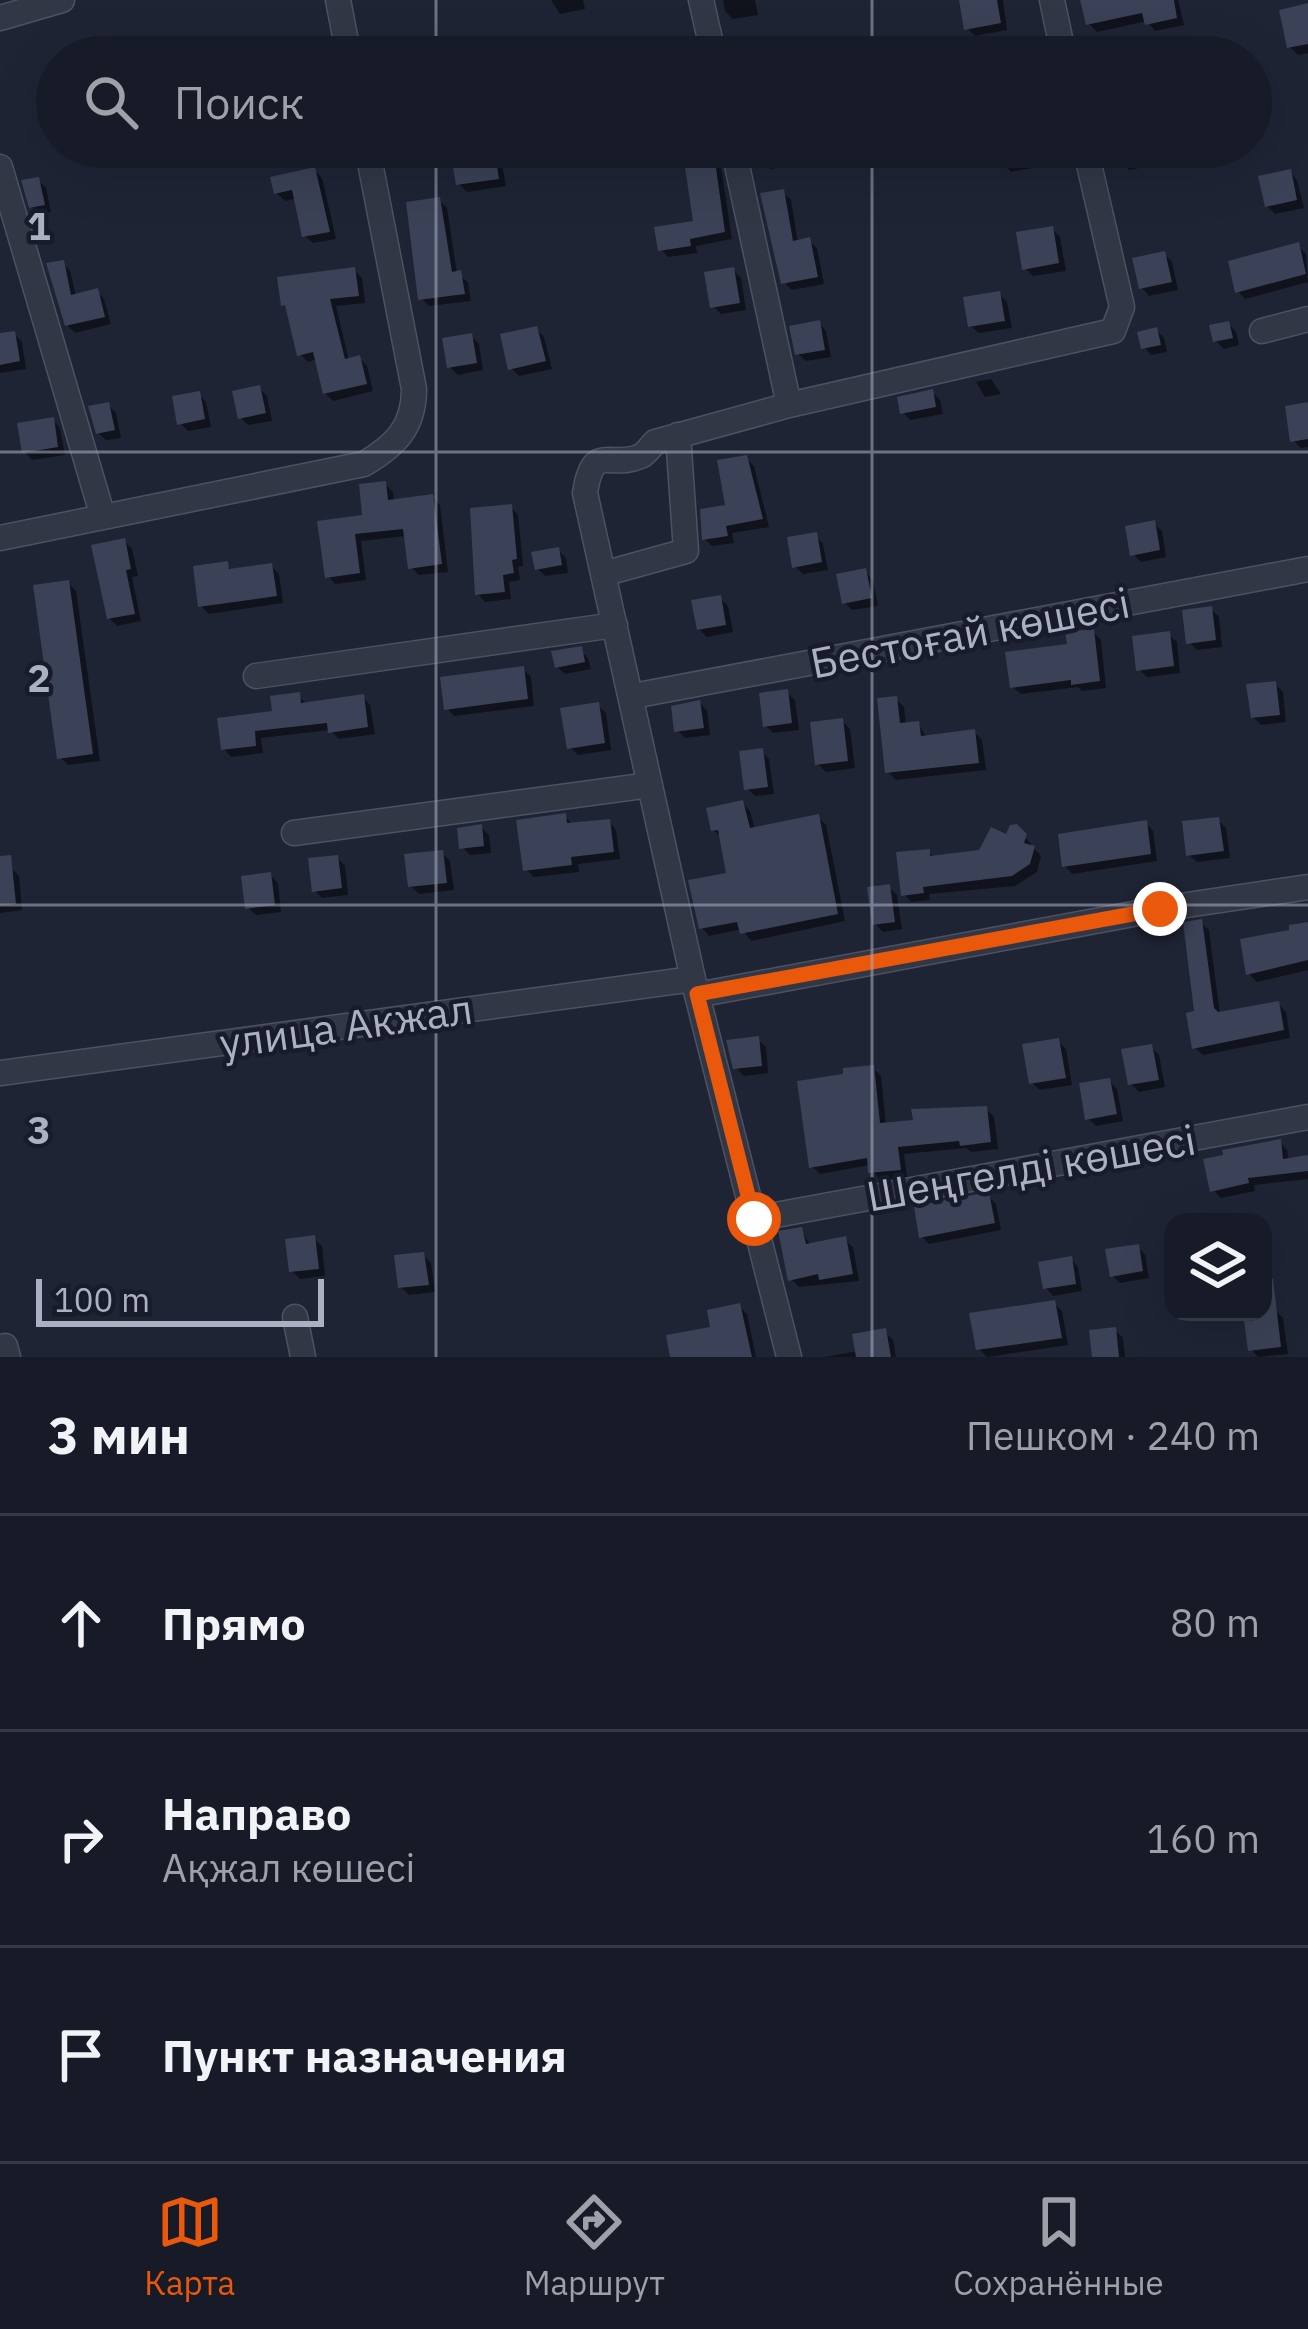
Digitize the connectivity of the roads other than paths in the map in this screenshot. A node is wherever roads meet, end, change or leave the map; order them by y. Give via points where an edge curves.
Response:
1 (62, 0) edge
2 (338, 0) edge
3 (701, 0) edge
4 (1052, 0) edge
5 (0, 18) edge
6 (345, 36) edge
7 (709, 36) edge
8 (1060, 36) edge
9 (0, 167) edge
10 (371, 168) edge
11 (738, 168) edge
12 (1090, 168) edge
13 (1308, 319) edge
14 (1262, 331) dead end
15 (789, 405) junction
16 (678, 435) junction
17 (103, 517) junction
18 (0, 538) edge
19 (1308, 569) edge
20 (603, 574) junction
21 (615, 625) junction
22 (256, 676) dead end
23 (633, 696) junction
24 (650, 785) junction
25 (294, 833) dead end
26 (1308, 887) edge
27 (695, 987) junction
28 (0, 1072) edge
29 (1308, 1117) edge
30 (754, 1219) junction
31 (295, 1317) dead end
32 (303, 1357) edge
33 (790, 1357) edge

1 - 5 street
2 - 6 street
3 - 7 street
4 - 8 street
9 - 17 street
10 - 17 street via 414,388 404,433 364,464
11 - 15 street
12 - 15 street via 1122,307 1113,331
13 - 14 street
15 - 16 street
16 - 20 street via 686,551
16 - 20 street via 588,470 585,493
17 - 18 street
19 - 23 street, Бестоғай көшесі
20 - 21 street
21 - 22 street
21 - 23 street
23 - 24 street
24 - 25 street
24 - 27 street
26 - 27 street, улица Акжал
27 - 28 street, улица Акжал
27 - 30 street
29 - 30 street, Шеңгелді көшесі
30 - 33 street
31 - 32 street

